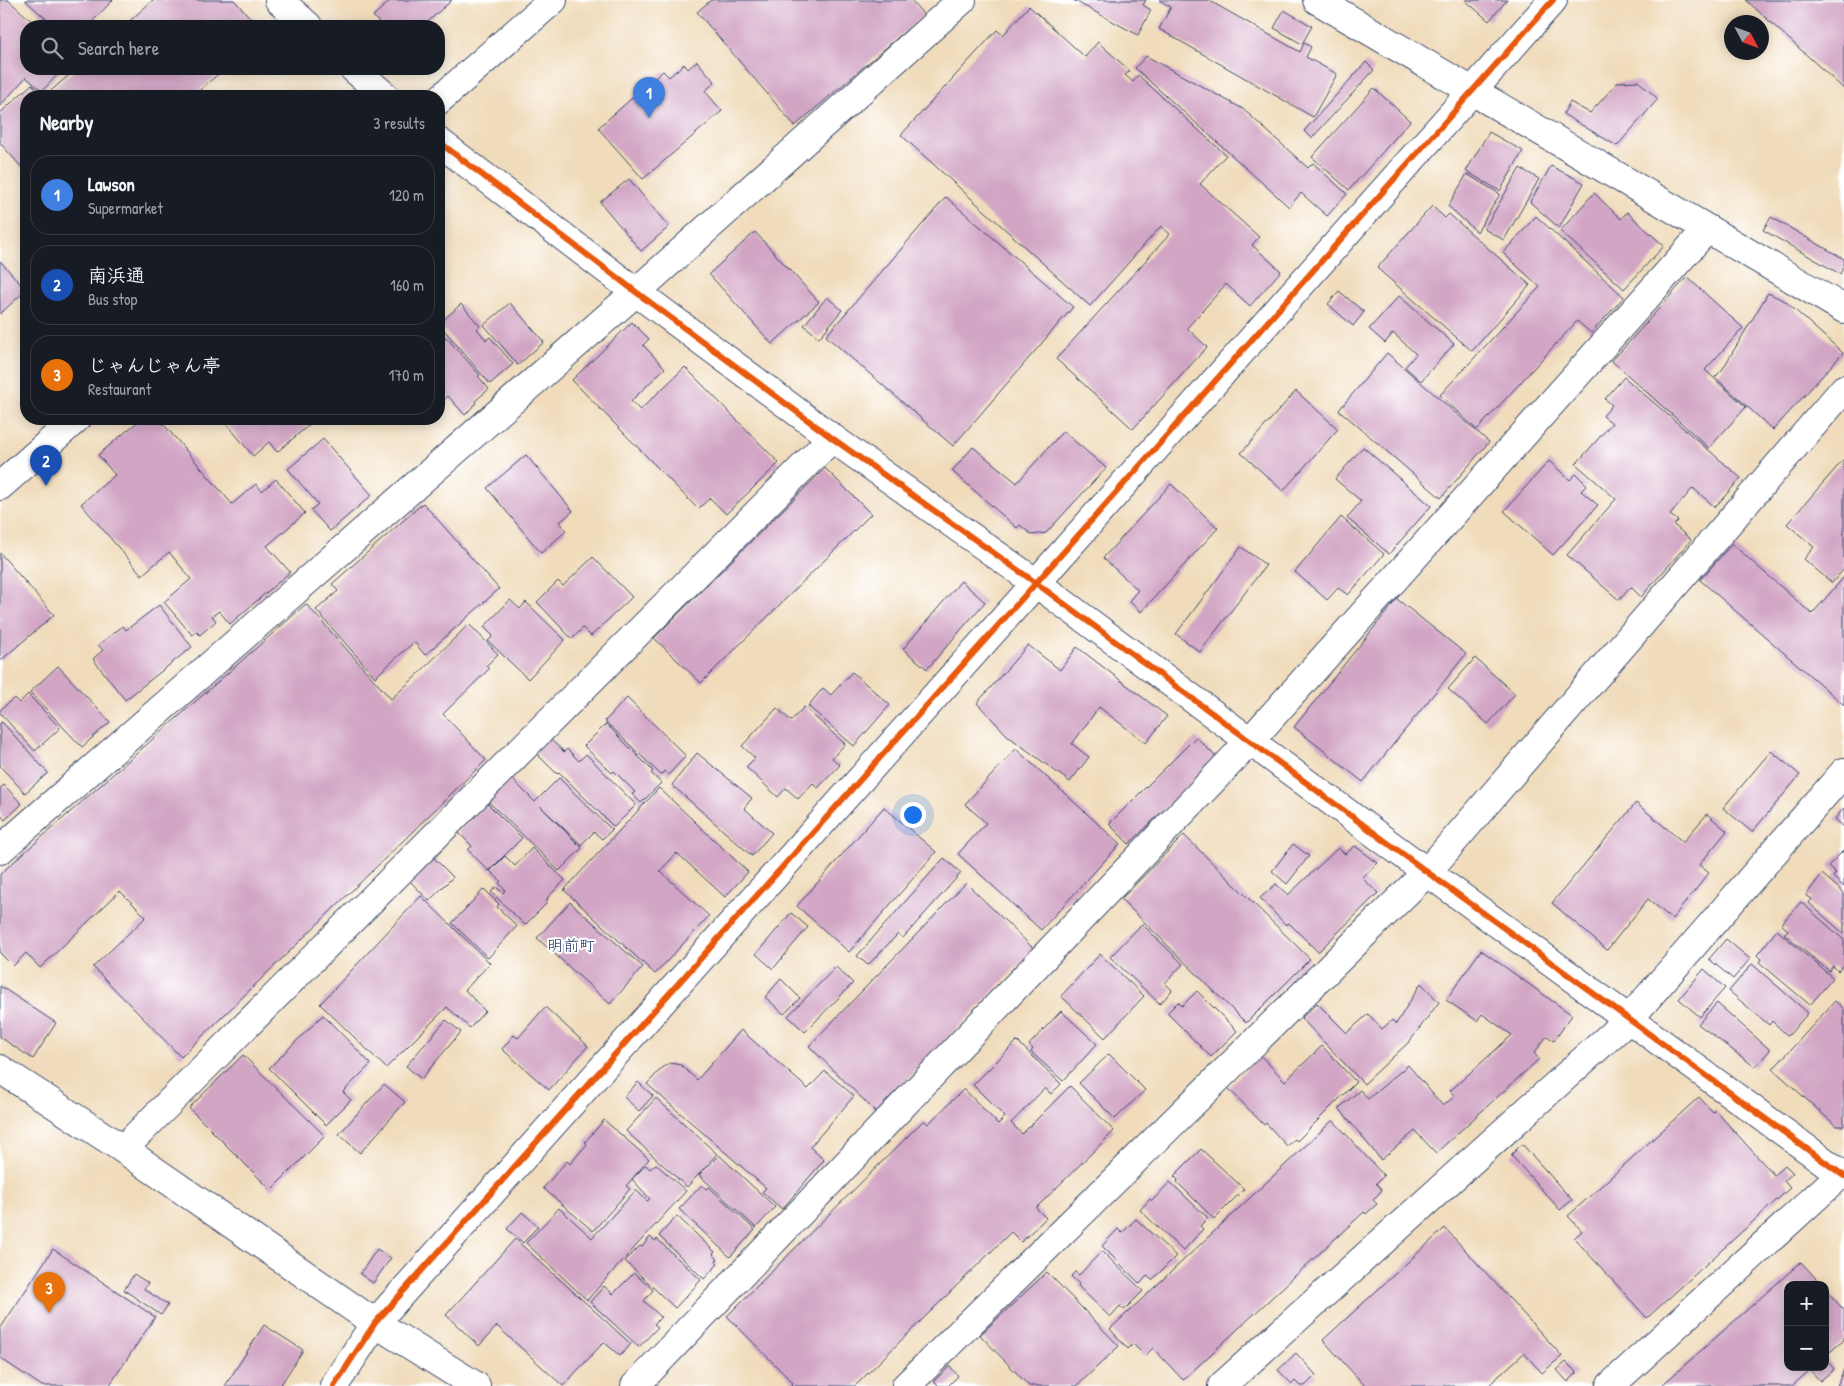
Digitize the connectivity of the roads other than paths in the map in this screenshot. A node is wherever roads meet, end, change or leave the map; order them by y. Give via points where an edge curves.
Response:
1 (279, 0) edge
2 (553, 0) edge
3 (962, 0) edge
4 (1317, 0) edge
5 (1553, 0) edge
6 (301, 20) edge
7 (361, 75) edge
8 (378, 90) edge
9 (1473, 92) junction
10 (445, 95) edge
11 (445, 147) edge
12 (1707, 229) junction
13 (636, 292) junction
14 (1844, 309) edge
15 (1844, 388) edge
16 (69, 425) edge
17 (832, 438) junction
18 (0, 486) edge
19 (1036, 584) junction
20 (1250, 741) junction
21 (1844, 772) edge
22 (0, 850) edge
23 (1427, 872) junction
24 (1629, 1019) junction
25 (0, 1069) edge
26 (123, 1149) junction
27 (1843, 1173) edge
28 (375, 1324) junction
29 (334, 1386) edge
30 (476, 1386) edge
31 (635, 1386) edge
32 (906, 1386) edge
33 (1222, 1386) edge
34 (1610, 1386) edge

1 - 6 street
2 - 10 street
3 - 13 street
4 - 9 street
5 - 9 street
7 - 8 street
9 - 12 street
9 - 19 street
11 - 13 street
12 - 14 street
12 - 20 street
13 - 17 street
13 - 22 street
15 - 23 street
16 - 18 street
17 - 19 street
17 - 26 street
19 - 20 street
19 - 28 street
20 - 23 street
20 - 31 street
21 - 24 street
23 - 24 street
23 - 32 street
24 - 27 street
24 - 33 street
25 - 26 street
26 - 28 street
27 - 34 street
28 - 29 street
28 - 30 street

